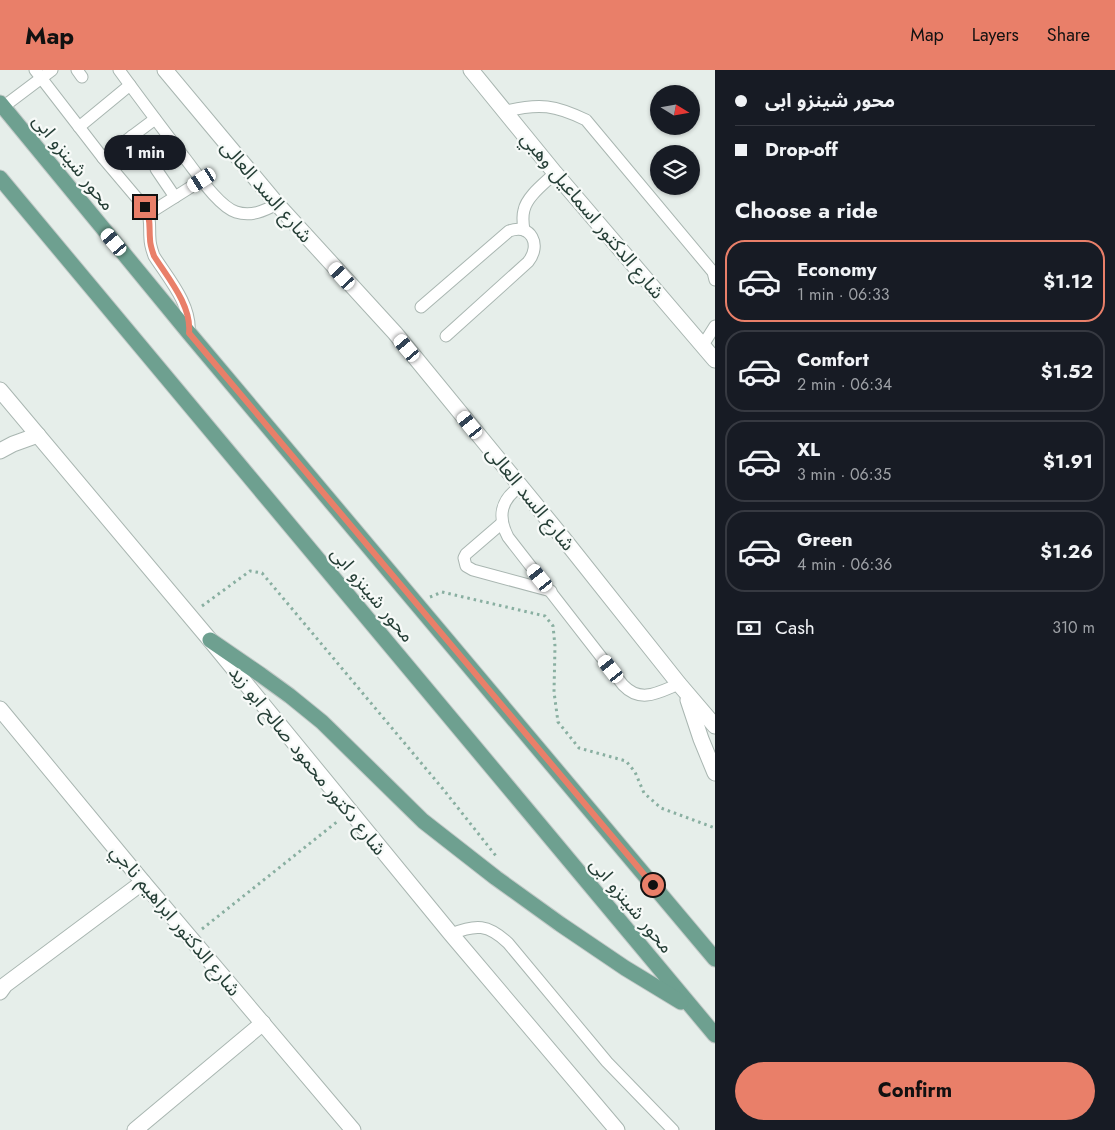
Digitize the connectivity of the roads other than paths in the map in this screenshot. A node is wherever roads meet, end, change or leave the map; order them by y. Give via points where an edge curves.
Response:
1 (52, 70) edge
2 (119, 70) edge
3 (165, 70) edge
4 (471, 70) edge
5 (38, 74) edge
6 (130, 85) junction
7 (1, 105) edge
8 (506, 111) junction
9 (155, 119) junction
10 (79, 127) junction
11 (132, 136) junction
12 (141, 148) dead end
13 (103, 158) junction
14 (156, 169) dead end
15 (555, 173) junction
16 (0, 178) edge
17 (202, 180) junction
18 (175, 197) junction
19 (277, 204) junction
20 (148, 214) junction
21 (524, 230) junction
22 (715, 280) edge
23 (421, 307) dead end
24 (715, 326) edge
25 (189, 333) junction
26 (446, 336) dead end
27 (703, 346) junction
28 (715, 360) edge
29 (0, 390) edge
30 (38, 435) junction
31 (0, 451) edge
32 (521, 486) junction
33 (502, 523) junction
34 (551, 591) junction
35 (210, 640) junction
36 (682, 688) junction
37 (0, 709) edge
38 (715, 726) edge
39 (715, 773) edge
40 (143, 882) junction
41 (451, 934) junction
42 (715, 959) edge
43 (2, 988) edge
44 (692, 1008) junction
45 (263, 1023) junction
46 (715, 1035) edge
47 (134, 1130) edge
48 (353, 1130) edge
49 (617, 1130) edge
50 (673, 1130) edge

1 - 5 lane
2 - 6 lane
3 - 19 street, شارع السد العالى
4 - 8 street, شارع الدكتور اسماعيل وهبي
5 - 7 lane
5 - 10 lane
6 - 9 lane
6 - 10 lane via 100,103
7 - 25 main road, محور شينزو ابى
8 - 15 street, شارع الدكتور اسماعيل وهبي
8 - 22 lane via 526,106 547,106 586,120 713,272
9 - 11 lane
9 - 17 lane
10 - 13 lane
11 - 12 lane
11 - 13 lane
13 - 20 lane
14 - 18 lane
15 - 21 lane via 526,205
15 - 27 street, شارع الدكتور اسماعيل وهبي
16 - 44 main road, محور شينزو ابى
17 - 18 lane
17 - 19 lane via 227,208 236,212 256,213
18 - 20 lane
19 - 32 street, شارع السد العالى via 395,333
20 - 25 lane via 151,248 181,298 190,323
21 - 23 lane via 505,234
21 - 26 lane via 534,242 531,258
24 - 27 lane
25 - 42 main road, محور شينزو ابى
27 - 28 street, شارع الدكتور اسماعيل وهبي
29 - 30 street, شارع دكتور محمود صالح ابو زيد
30 - 31 street
30 - 35 street, شارع دكتور محمود صالح ابو زيد
32 - 33 lane via 508,498
32 - 36 street, شارع السد العالى
33 - 34 lane via 508,537
33 - 34 lane via 466,554 466,566
34 - 36 lane via 627,689 638,695 654,695
35 - 41 street, شارع دكتور محمود صالح ابو زيد
35 - 44 main road via 322,722 423,821 496,878 617,962
36 - 38 street, شارع السد العالى
36 - 39 street
37 - 40 street, شارع الدكتور ابراهيم ناجي
40 - 43 street
40 - 45 street, شارع الدكتور ابراهيم ناجي
41 - 49 street, شارع دكتور محمود صالح ابو زيد
41 - 50 lane via 475,927 500,935 607,1062
44 - 46 main road, محور شينزو ابى
45 - 47 street
45 - 48 street, شارع الدكتور ابراهيم ناجي

